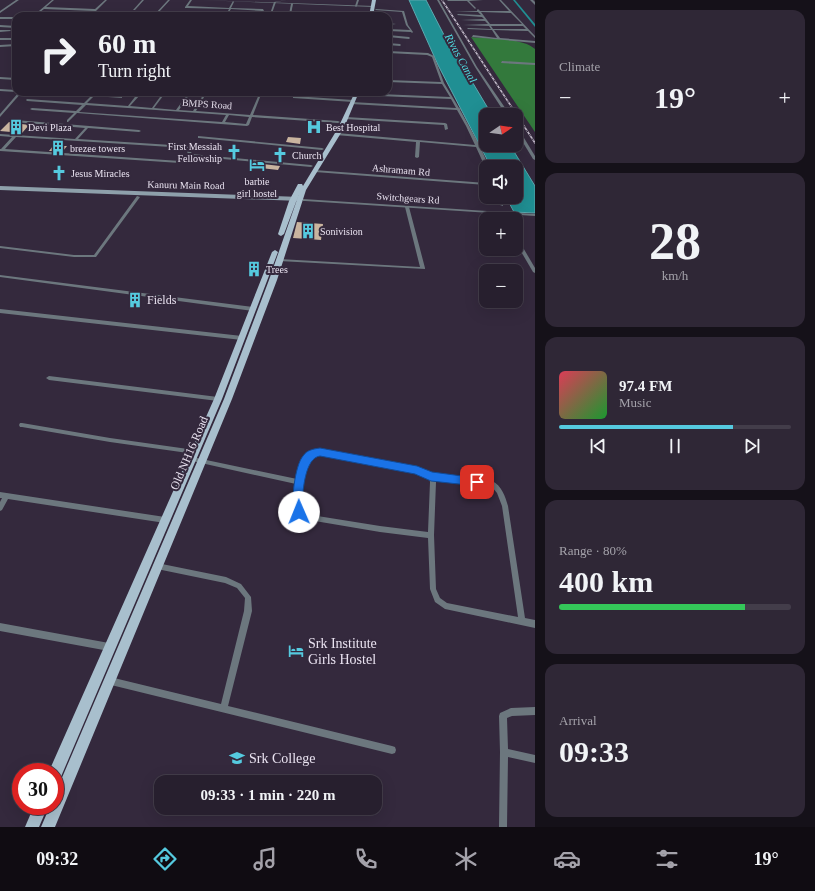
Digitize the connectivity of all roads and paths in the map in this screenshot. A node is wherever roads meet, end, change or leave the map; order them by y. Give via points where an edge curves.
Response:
1 (18, 0) edge
2 (54, 0) edge
3 (106, 0) edge
4 (142, 0) edge
5 (169, 0) edge
6 (191, 0) edge
7 (202, 0) edge
8 (286, 0) edge
9 (358, 0) edge
10 (375, 0) edge
11 (438, 0) edge
12 (467, 0) edge
13 (482, 0) edge
14 (500, 0) edge
15 (448, 1) edge
16 (220, 2) edge
17 (233, 2) junction
18 (274, 3) junction
19 (292, 4) junction
20 (356, 6) junction
21 (186, 7) junction
22 (453, 7) dead end
23 (43, 8) junction
24 (374, 8) junction
25 (476, 8) junction
26 (219, 9) junction
27 (230, 9) junction
28 (240, 9) junction
29 (96, 10) joint
30 (134, 10) dead end
31 (455, 11) dead end
32 (478, 11) junction
33 (510, 11) junction
34 (0, 12) edge
35 (38, 12) edge
36 (158, 12) edge
37 (184, 12) edge
38 (217, 12) edge
39 (228, 12) edge
40 (238, 12) edge
41 (271, 12) joint
42 (290, 12) edge
43 (372, 12) edge
44 (374, 12) edge
45 (458, 15) dead end
46 (482, 16) junction
47 (0, 18) edge
48 (12, 18) edge
49 (462, 20) dead end
50 (486, 20) junction
51 (464, 24) dead end
52 (489, 25) junction
53 (524, 25) junction
54 (0, 26) edge
55 (12, 27) edge
56 (392, 30) edge
57 (468, 30) dead end
58 (492, 30) junction
59 (528, 30) junction
60 (0, 31) edge
61 (10, 31) dead end
62 (392, 36) edge
63 (473, 36) dead end
64 (535, 37) edge
65 (409, 38) dead end
66 (499, 38) junction
67 (0, 39) edge
68 (12, 40) edge
69 (535, 42) edge
70 (392, 44) edge
71 (400, 45) dead end
72 (0, 46) edge
73 (12, 46) edge
74 (392, 52) edge
75 (502, 62) dead end
76 (535, 64) edge
77 (0, 78) edge
78 (12, 79) edge
79 (392, 81) edge
80 (443, 83) junction
81 (0, 90) edge
82 (12, 91) edge
83 (18, 96) edge
84 (93, 96) edge
85 (108, 96) edge
86 (137, 96) edge
87 (162, 96) edge
88 (187, 96) edge
89 (203, 96) edge
90 (259, 96) edge
91 (121, 97) dead end
92 (294, 97) dead end
93 (353, 97) edge
94 (452, 98) junction
95 (27, 100) dead end
96 (85, 104) junction
97 (129, 106) junction
98 (154, 108) junction
99 (503, 108) edge
100 (32, 109) dead end
101 (459, 109) junction
102 (177, 110) junction
103 (194, 111) junction
104 (76, 113) junction
105 (228, 114) junction
106 (0, 116) edge
107 (250, 116) junction
108 (342, 120) junction
109 (14, 121) dead end
110 (68, 121) dead end
111 (223, 123) junction
112 (87, 127) junction
113 (446, 129) dead end
114 (139, 131) dead end
115 (337, 134) junction
116 (0, 135) edge
117 (15, 136) junction
118 (199, 138) dead end
119 (76, 139) junction
120 (523, 139) edge
121 (418, 141) junction
122 (478, 146) junction
123 (322, 149) junction
124 (1, 150) edge
125 (189, 155) junction
126 (417, 157) dead end
127 (535, 159) edge
128 (484, 160) edge
129 (313, 168) junction
130 (479, 183) edge
131 (0, 188) edge
132 (5, 190) edge
133 (138, 197) junction
134 (298, 200) junction
135 (407, 207) junction
136 (479, 214) edge
137 (523, 215) edge
138 (535, 215) edge
139 (0, 247) edge
140 (523, 251) edge
141 (279, 260) junction
142 (535, 272) edge
143 (0, 276) edge
144 (253, 309) junction
145 (0, 311) edge
146 (242, 338) junction
147 (49, 378) dead end
148 (218, 399) junction
149 (22, 425) dead end
150 (193, 456) junction
151 (202, 462) junction
152 (431, 476) junction
153 (300, 482) junction
154 (3, 495) edge
155 (0, 508) edge
156 (165, 520) junction
157 (431, 535) junction
158 (157, 566) junction
159 (522, 621) junction
160 (535, 624) edge
161 (0, 627) edge
162 (110, 646) junction
163 (110, 681) junction
164 (224, 708) junction
165 (535, 711) edge
166 (392, 750) dead end
167 (504, 752) junction
168 (535, 759) edge
169 (60, 763) edge
170 (37, 815) edge
171 (32, 827) edge
172 (48, 827) edge
173 (503, 827) edge

1 - 34 street
2 - 23 street
3 - 29 street
4 - 30 street
5 - 36 street
6 - 21 street
7 - 16 street
8 - 18 street
9 - 20 street
10 - 24 main road
11 - 99 street via 476,67
12 - 13 street
12 - 15 street
12 - 25 street
14 - 33 street
16 - 17 street
16 - 26 street
17 - 18 street
17 - 27 street
18 - 19 street
18 - 41 street
19 - 20 street
19 - 42 street
20 - 24 street
21 - 26 street
21 - 37 street
22 - 25 street
23 - 29 street
23 - 35 street
24 - 43 main road
24 - 44 main road
24 - 56 street via 403,11 411,32
25 - 32 street
25 - 33 street
26 - 27 street
26 - 38 street
27 - 28 street
27 - 39 street
28 - 40 street
28 - 41 street
31 - 32 street
32 - 33 street
32 - 46 street
33 - 53 street
45 - 46 street
46 - 50 street
47 - 48 street
49 - 50 street
50 - 52 street
51 - 52 street
52 - 53 street
52 - 58 street
53 - 59 street
54 - 55 street
57 - 58 street
58 - 59 street
58 - 66 street
59 - 64 street
60 - 61 street
62 - 65 street
63 - 66 street
66 - 69 street
67 - 68 street
70 - 71 street
72 - 73 street
74 - 80 street via 431,56
75 - 76 street
77 - 78 street
79 - 80 street
80 - 94 street
81 - 82 street
83 - 106 street
84 - 96 street
85 - 91 street
86 - 97 street
87 - 98 street
88 - 102 street
89 - 103 street
90 - 107 street
92 - 93 street
93 - 94 street
93 - 101 street
93 - 108 main road, Old NH16 Road
94 - 101 street
95 - 96 street, BMPS Road
96 - 97 street, BMPS Road
96 - 104 street
97 - 98 street, BMPS Road
98 - 102 street, BMPS Road
100 - 104 street
101 - 122 street
102 - 103 street, BMPS Road
103 - 105 street, BMPS Road
104 - 110 street
104 - 111 street
105 - 107 street, BMPS Road
105 - 111 street
107 - 108 street, BMPS Road
107 - 111 street via 246,125
108 - 113 street, BMPS Road via 445,124
108 - 115 main road, Old NH16 Road
108 - 123 main road, Old NH16 Road
109 - 112 street
112 - 114 street
112 - 119 street
115 - 121 street
115 - 129 main road, Old NH16 Road
116 - 117 street
117 - 119 street
117 - 124 street
118 - 123 street
119 - 125 street via 187,147 190,149
120 - 127 street
121 - 122 street
121 - 126 street
122 - 128 street
123 - 129 main road, Old NH16 Road
124 - 125 street via 180,162 186,161
125 - 129 street, Ashramam Rd
129 - 130 street, Ashramam Rd
129 - 134 main road, Old NH16 Road
131 - 132 main road, Kanuru Main Road
132 - 133 main road, Kanuru Main Road
132 - 134 main road, Kanuru Main Road
133 - 134 main road, Kanuru Main Road
133 - 139 street via 96,256 74,256
134 - 135 street, Switchgears Rd
134 - 141 main road, Old NH16 Road
134 - 144 main road, Old NH16 Road
135 - 136 street, Switchgears Rd
135 - 141 street via 423,268
137 - 138 street, Switchgears Rd
140 - 142 street
141 - 151 main road, Old NH16 Road
143 - 144 street
144 - 146 main road, Old NH16 Road
145 - 146 street
146 - 148 main road, Old NH16 Road
147 - 148 street
148 - 150 main road, Old NH16 Road
149 - 150 street
150 - 151 street
150 - 156 main road, Old NH16 Road
151 - 153 street
151 - 158 main road, Old NH16 Road
152 - 153 street via 417,470 320,452 312,453 306,459
152 - 157 street
152 - 159 street via 492,484 502,494
153 - 157 street via 297,505 299,512 304,516
154 - 155 street
154 - 156 street
156 - 162 main road, Old NH16 Road
157 - 159 street via 432,589 437,600 445,606
158 - 163 main road, Old NH16 Road
158 - 164 street via 226,580 239,586 248,597 248,611
159 - 160 street
161 - 162 street
162 - 169 main road, Old NH16 Road
163 - 164 street
163 - 172 main road, Old NH16 Road
164 - 166 street
165 - 167 street via 511,712 503,716
167 - 168 street
167 - 173 street
170 - 171 main road

